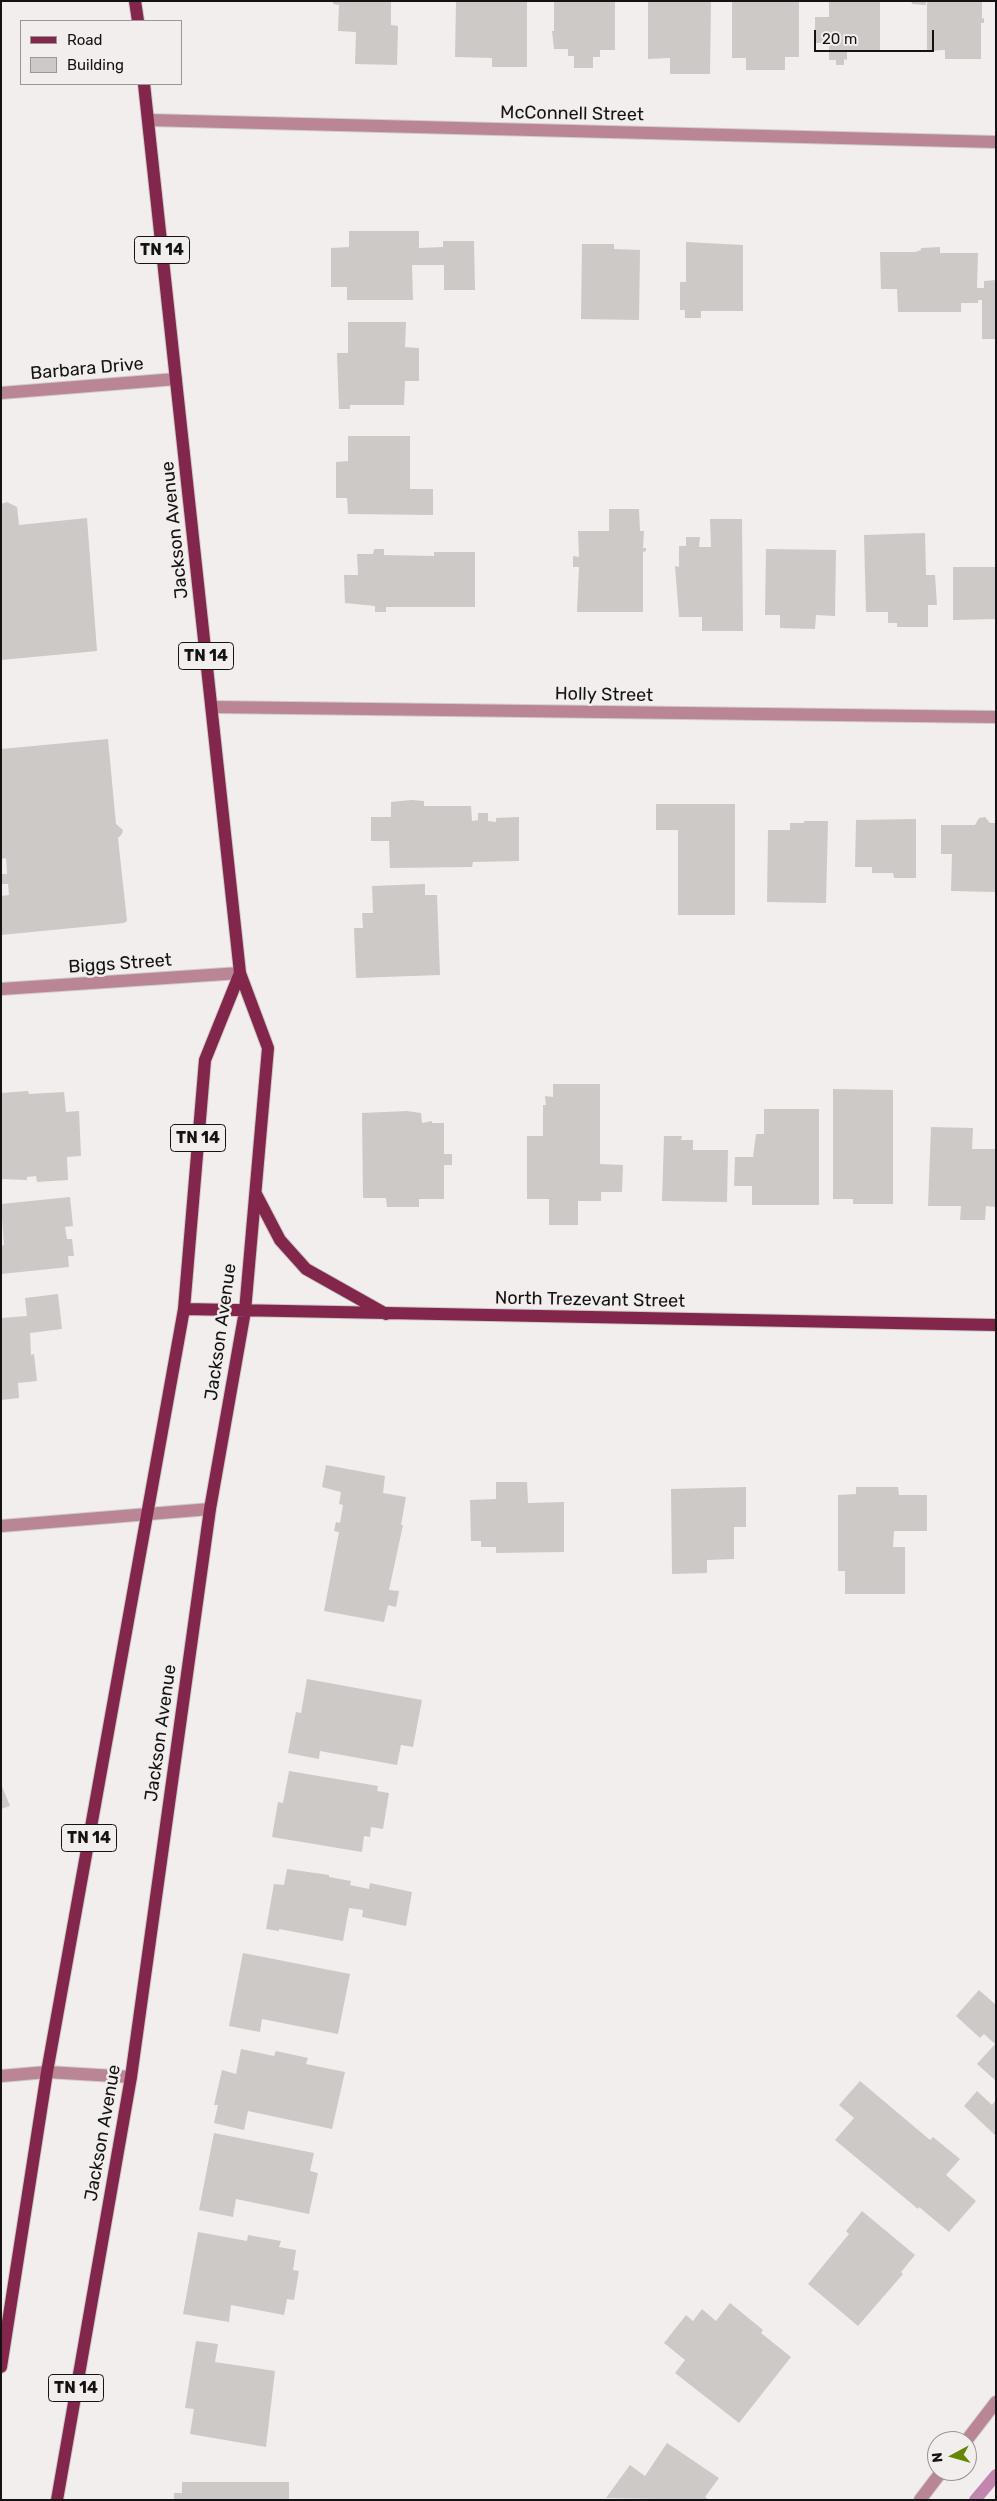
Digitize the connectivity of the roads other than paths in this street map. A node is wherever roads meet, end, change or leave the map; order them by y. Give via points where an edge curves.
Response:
1 (135, 1) edge
2 (138, 20) edge
3 (144, 85) edge
4 (148, 120) junction
5 (996, 142) edge
6 (176, 379) junction
7 (1, 393) edge
8 (212, 707) junction
9 (996, 717) edge
10 (240, 973) junction
11 (1, 989) edge
12 (256, 1194) junction
13 (184, 1309) junction
14 (245, 1311) junction
15 (386, 1314) junction
16 (996, 1325) edge
17 (210, 1508) junction
18 (147, 1514) junction
19 (1, 1526) edge
20 (47, 2072) junction
21 (1, 2076) edge
22 (131, 2076) junction
23 (1, 2368) edge
24 (996, 2402) edge
25 (974, 2431) edge
26 (934, 2481) edge
27 (57, 2500) edge
28 (920, 2500) edge

1 - 2 main road
3 - 4 main road, Jackson Avenue / TN 14
4 - 5 street, McConnell Street
4 - 6 main road, Jackson Avenue / TN 14
6 - 7 street, Barbara Drive
6 - 8 main road, Jackson Avenue / TN 14
8 - 9 street, Holly Street
8 - 10 main road, Jackson Avenue / TN 14
10 - 11 street, Biggs Street
10 - 12 main road, Jackson Avenue / TN 14 via 268,1048
10 - 13 main road, Jackson Avenue / TN 14 via 205,1060
12 - 14 main road, Jackson Avenue / TN 14
12 - 15 main road via 280,1240 306,1269
13 - 14 main road, North Trezevant Street
13 - 18 main road, Jackson Avenue / TN 14
14 - 15 main road, North Trezevant Street
14 - 17 main road, Jackson Avenue / TN 14
15 - 16 main road, North Trezevant Street
17 - 18 street
17 - 22 main road, Jackson Avenue / TN 14
18 - 19 street
18 - 20 main road, Jackson Avenue / TN 14
20 - 21 street
20 - 22 street
20 - 23 main road, Jackson Avenue / TN 14
22 - 27 main road, Jackson Avenue / TN 14
24 - 25 street
26 - 28 street

